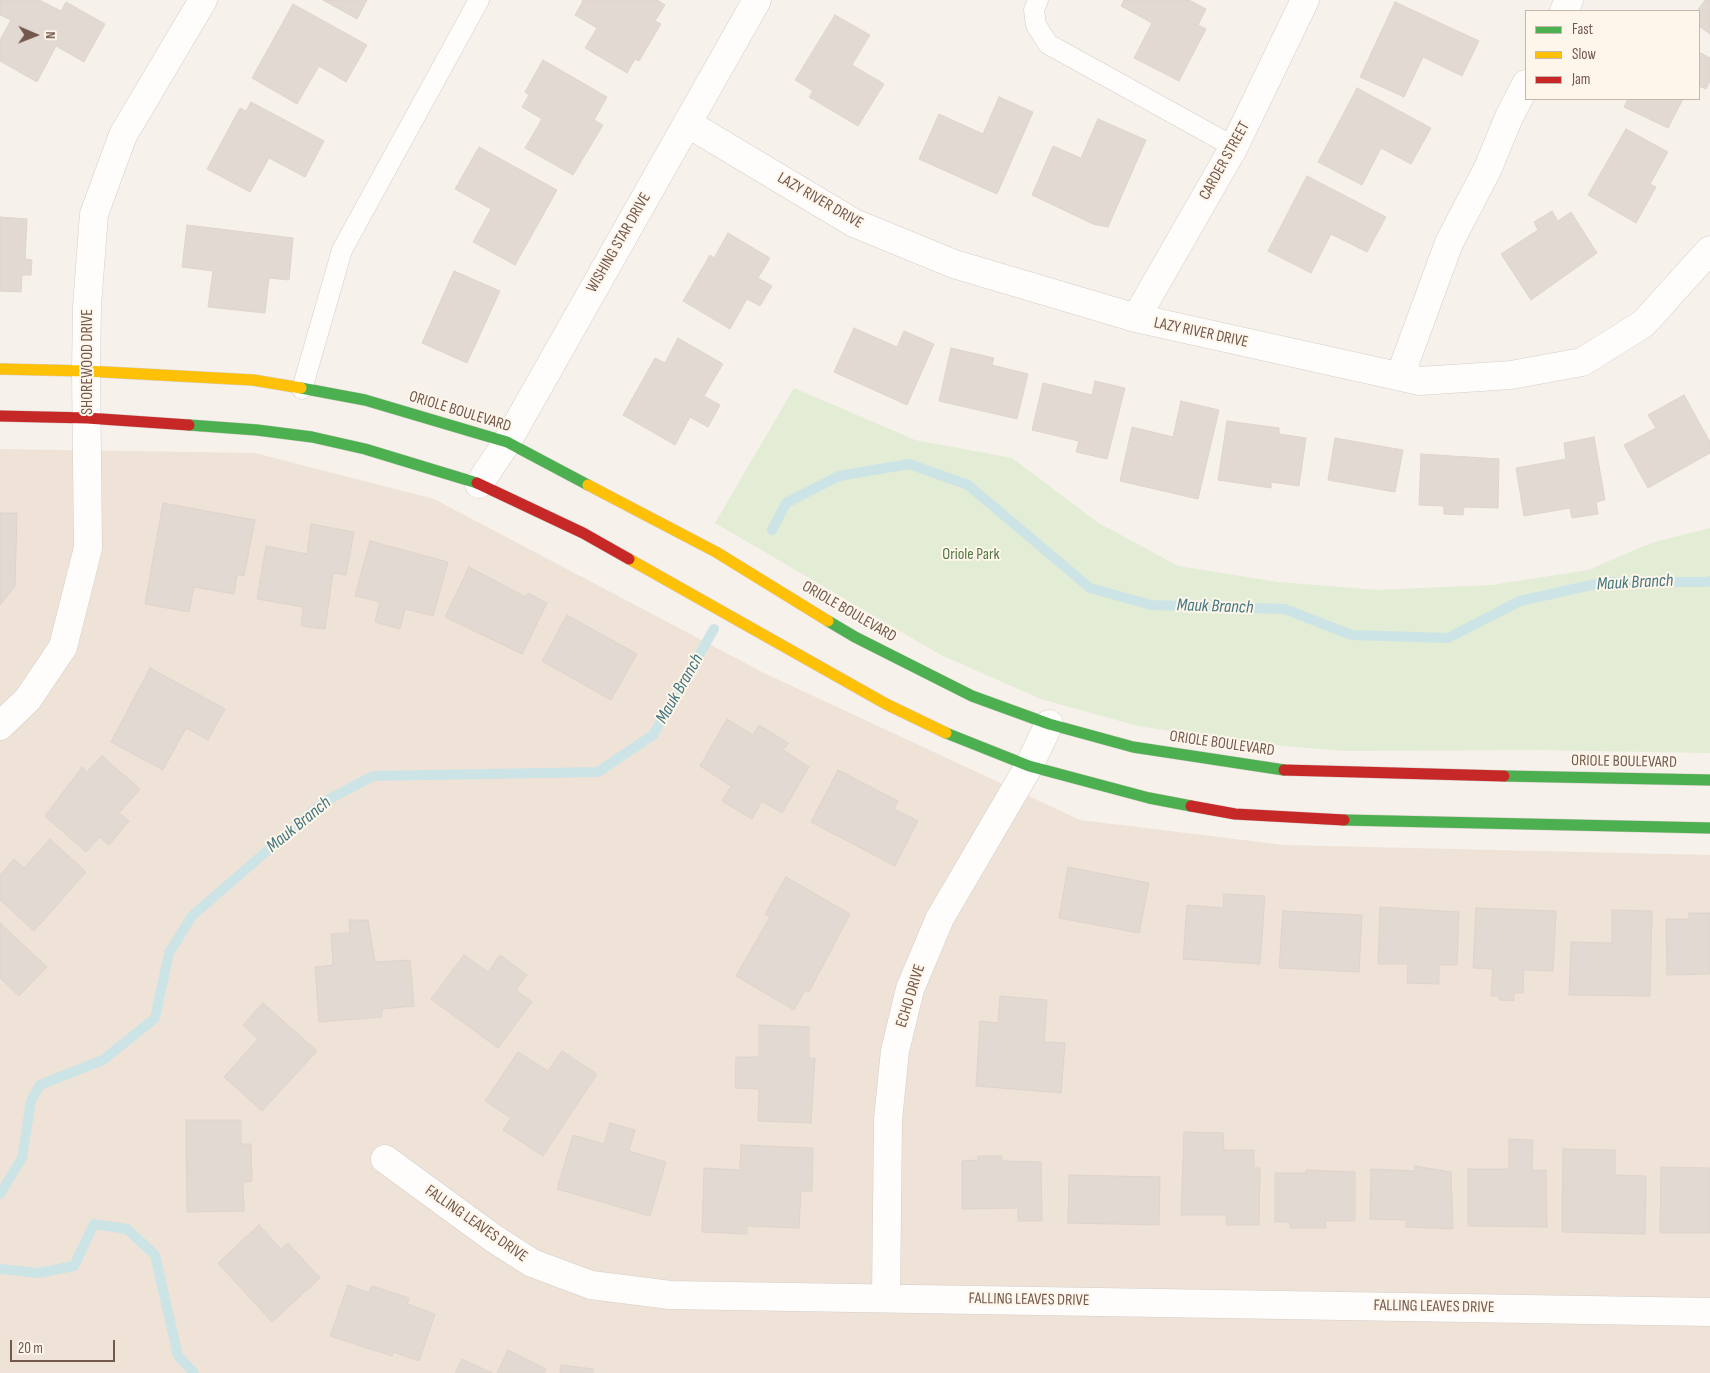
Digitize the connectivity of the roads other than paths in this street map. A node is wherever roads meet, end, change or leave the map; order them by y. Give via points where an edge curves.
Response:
1 (203, 0) edge
2 (479, 0) edge
3 (757, 0) edge
4 (1038, 0) edge
5 (1305, 0) edge
6 (1525, 86) edge
7 (687, 123) junction
8 (1234, 147) junction
9 (1710, 250) edge
10 (1136, 318) junction
11 (0, 369) edge
12 (86, 371) junction
13 (1400, 376) junction
14 (302, 389) junction
15 (0, 416) edge
16 (87, 418) junction
17 (507, 442) junction
18 (479, 484) junction
19 (1049, 724) junction
20 (0, 726) edge
21 (1028, 766) junction
22 (1710, 780) edge
23 (1710, 828) edge
24 (385, 1160) dead end
25 (886, 1298) junction
26 (1710, 1312) edge

1 - 12 street, SHOREWOOD DRIVE via 123,135 94,214
2 - 14 lane via 342,250
3 - 7 street, WISHING STAR DRIVE
4 - 8 lane via 1034,10 1036,25 1048,44
5 - 8 street, CARDER STREET
6 - 13 street via 1450,243
7 - 10 street, LAZY RIVER DRIVE via 854,223 954,264
7 - 17 street, WISHING STAR DRIVE
8 - 10 street, CARDER STREET
9 - 13 street, LAZY RIVER DRIVE via 1644,324 1582,362 1511,375 1420,380
10 - 13 street, LAZY RIVER DRIVE
11 - 12 street, ORIOLE BOULEVARD
12 - 14 street, ORIOLE BOULEVARD via 253,380
12 - 16 street, SHOREWOOD DRIVE
14 - 17 street, ORIOLE BOULEVARD via 365,400
15 - 16 street
16 - 18 street via 312,437 365,449
16 - 20 street, SHOREWOOD DRIVE via 88,548 63,646 28,699
17 - 18 street, WISHING STAR DRIVE
17 - 19 street, ORIOLE BOULEVARD via 716,552 855,637 972,696
18 - 21 street via 583,533 886,704 958,739
19 - 21 street, ECHO DRIVE
19 - 22 street, ORIOLE BOULEVARD via 1133,747 1293,771
21 - 23 street via 1149,798 1235,814 1322,820
21 - 25 street, ECHO DRIVE via 940,918 910,989 895,1051 888,1120
24 - 25 street, FALLING LEAVES DRIVE via 532,1263 591,1285 670,1295
25 - 26 street, FALLING LEAVES DRIVE

